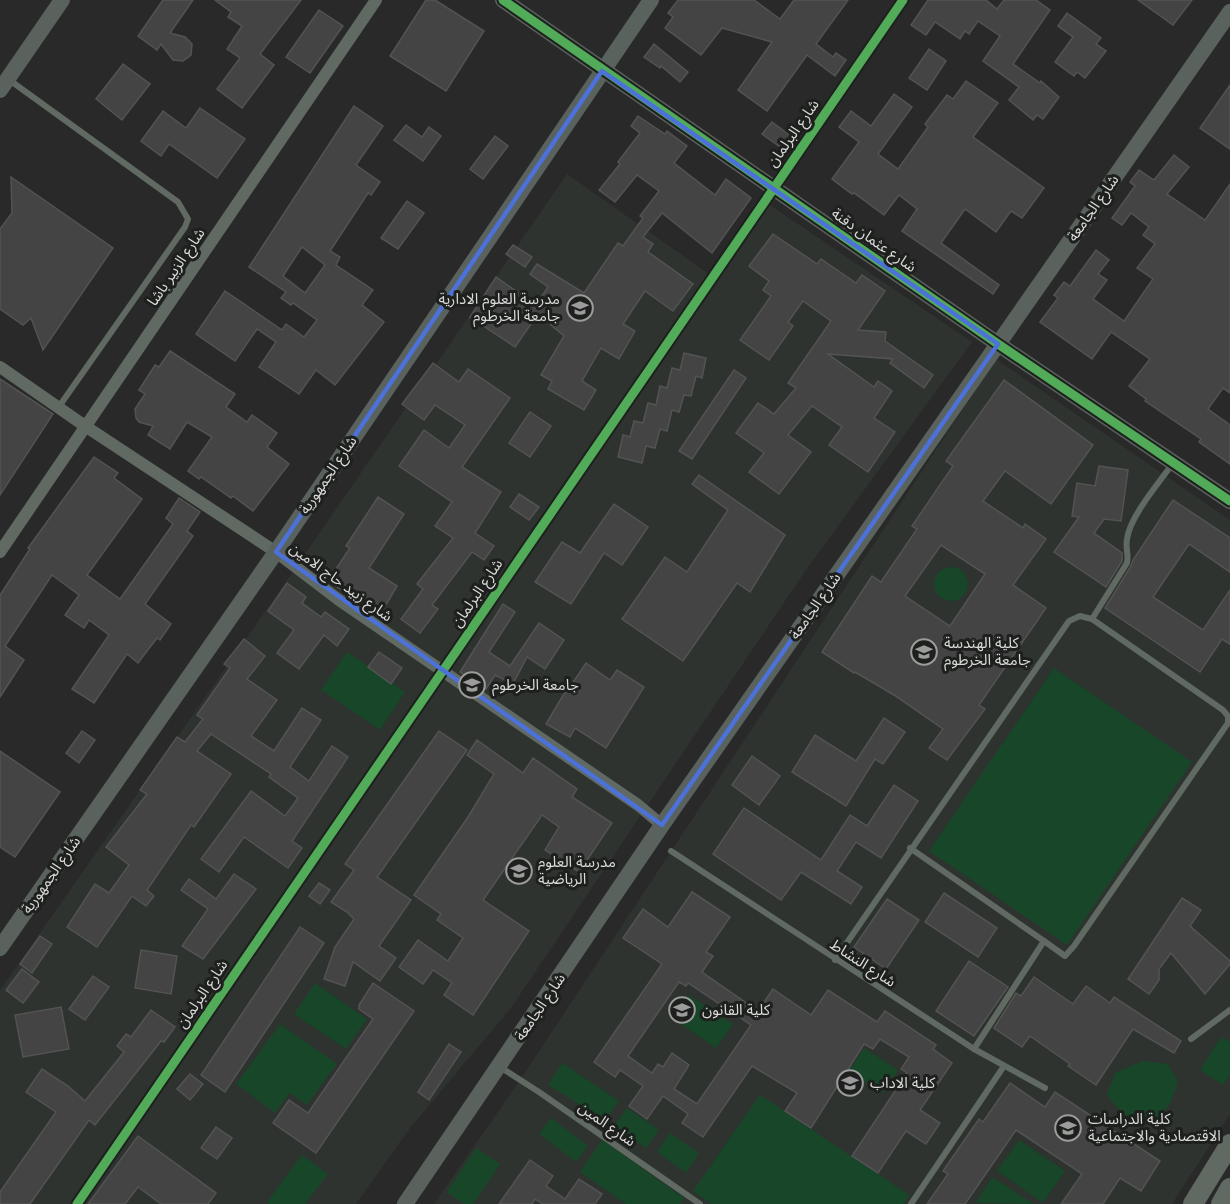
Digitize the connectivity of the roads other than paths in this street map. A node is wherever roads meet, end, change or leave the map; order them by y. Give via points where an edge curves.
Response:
1 (62, 0) edge
2 (376, 0) edge
3 (503, 0) edge
4 (651, 0) edge
5 (903, 0) edge
6 (1230, 12) edge
7 (602, 71) junction
8 (4, 85) edge
9 (774, 188) junction
10 (998, 344) junction
11 (0, 367) edge
12 (58, 408) junction
13 (85, 426) junction
14 (1174, 463) junction
15 (1230, 501) edge
16 (0, 552) edge
17 (276, 552) junction
18 (1092, 619) junction
19 (442, 671) junction
20 (662, 825) junction
21 (910, 848) junction
22 (672, 851) dead end
23 (1044, 941) junction
24 (0, 948) edge
25 (835, 960) junction
26 (1230, 1010) edge
27 (1191, 1039) dead end
28 (974, 1049) junction
29 (1004, 1066) junction
30 (499, 1067) junction
31 (1045, 1088) dead end
32 (1230, 1144) edge
33 (1230, 1188) edge
34 (76, 1204) edge
35 (405, 1204) edge
36 (700, 1204) edge
37 (911, 1204) edge
38 (1193, 1204) edge
39 (1221, 1204) edge

1 - 8 main road
2 - 13 street, شارع الزبير باشا
3 - 7 main road, شارع عثمان دقنة
4 - 7 main road, شارع الجمهورية
5 - 9 street, شارع البرلمان
6 - 10 main road, شارع الجامعة
7 - 9 main road, شارع عثمان دقنة
7 - 17 main road, شارع الجمهورية
8 - 12 lane via 178,202 188,219
9 - 10 main road, شارع عثمان دقنة
9 - 19 street, شارع البرلمان
10 - 14 main road, شارع عثمان دقنة
10 - 20 main road, شارع الجامعة
11 - 12 street, شارع زبيد حاج الامين
12 - 13 street, شارع زبيد حاج الامين
13 - 16 street, شارع الزبير باشا
13 - 17 street, شارع زبيد حاج الامين
14 - 15 main road, شارع عثمان دقنة
14 - 18 lane via 1140,510 1126,538 1127,562
17 - 19 street, شارع زبيد حاج الامين
17 - 24 main road, شارع الجمهورية
18 - 21 lane via 1080,616 1069,621
18 - 23 lane via 1223,710 1228,723 1070,951 1065,956
19 - 20 street, شارع زبيد حاج الامين
19 - 34 street, شارع البرلمان
20 - 30 main road, شارع الجامعة
21 - 23 lane
21 - 25 lane
22 - 25 lane, شارع النشاط
23 - 28 lane
25 - 28 lane, شارع النشاط
26 - 27 lane
28 - 29 lane, شارع النشاط
29 - 31 lane, شارع النشاط
29 - 37 lane
30 - 35 main road, شارع الجامعة
30 - 36 lane, شارع المين
32 - 38 main road
33 - 39 main road

